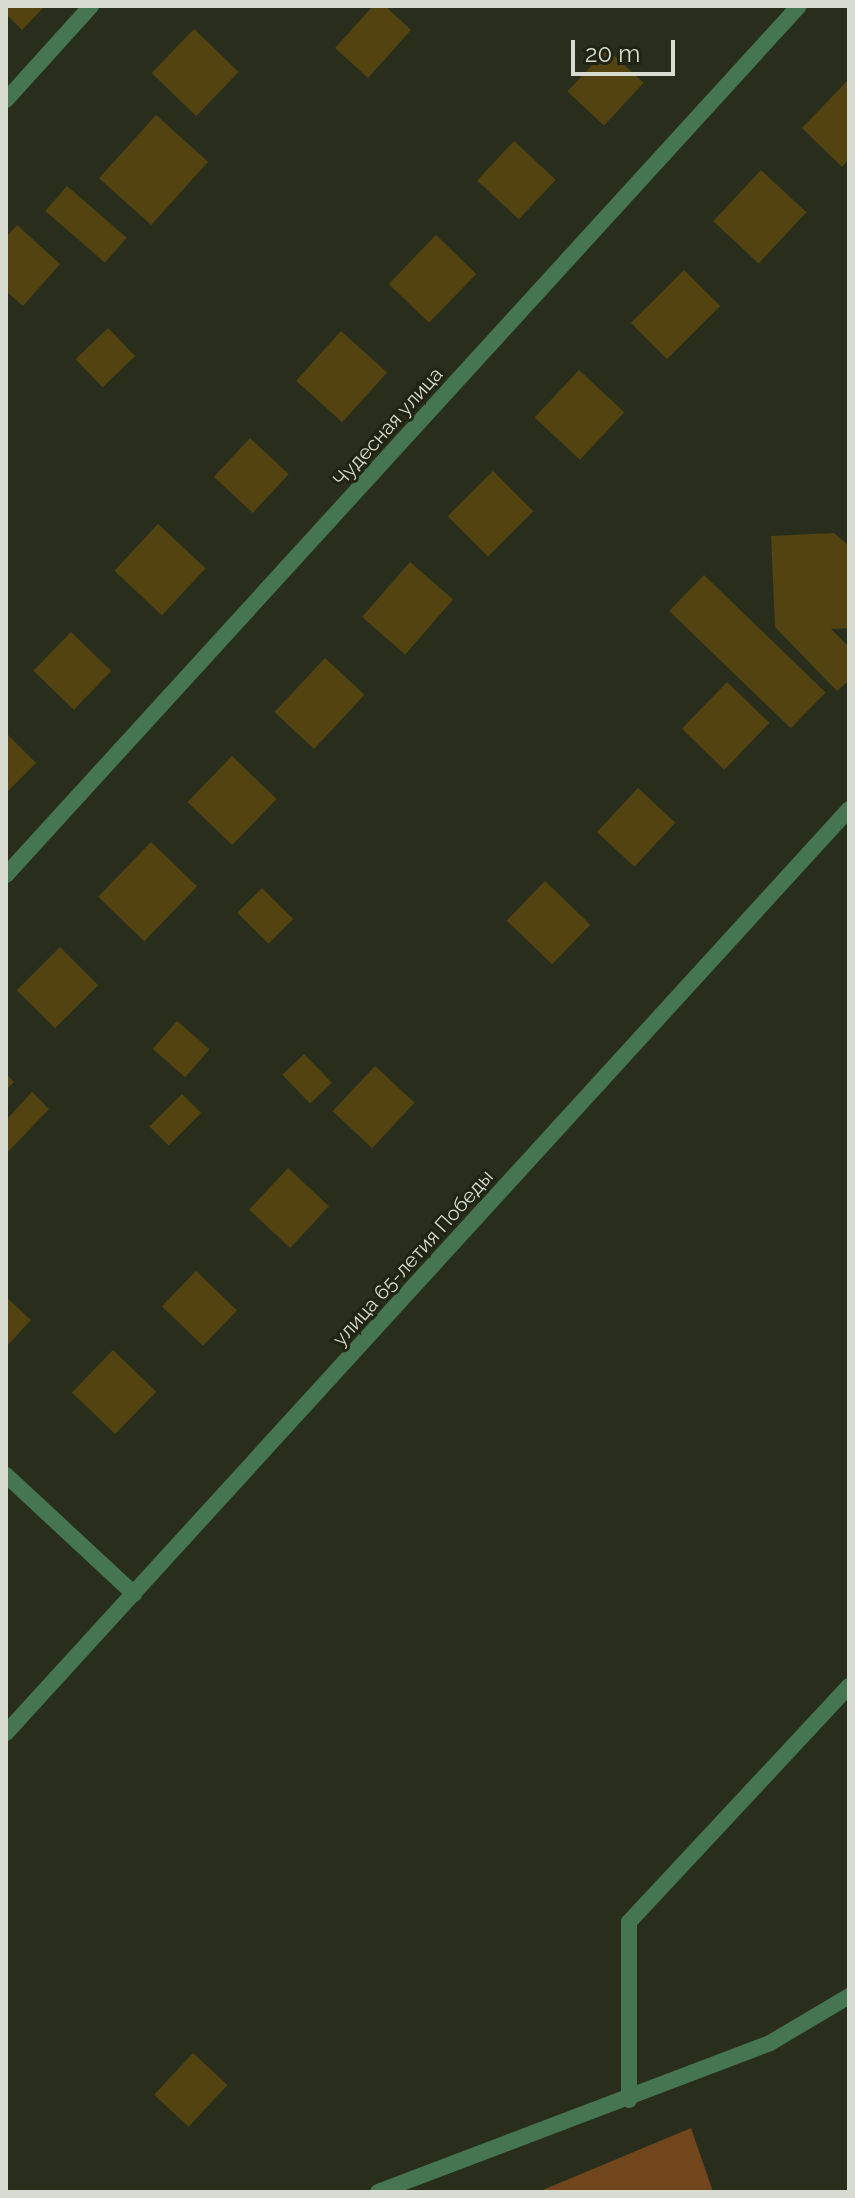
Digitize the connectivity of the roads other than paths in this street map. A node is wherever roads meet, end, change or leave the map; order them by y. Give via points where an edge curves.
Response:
1 (91, 6) edge
2 (799, 6) edge
3 (6, 100) edge
4 (849, 809) edge
5 (6, 875) edge
6 (6, 1475) edge
7 (134, 1594) junction
8 (849, 1686) edge
9 (6, 1733) edge
10 (849, 1996) edge
11 (629, 2100) junction
12 (378, 2192) edge

1 - 3 street
2 - 5 street, Чудесная улица
4 - 7 street, улица 65-летия Победы
6 - 7 street
7 - 9 street, улица 65-летия Победы
8 - 11 street via 629,1922
10 - 11 street via 770,2043
11 - 12 street

